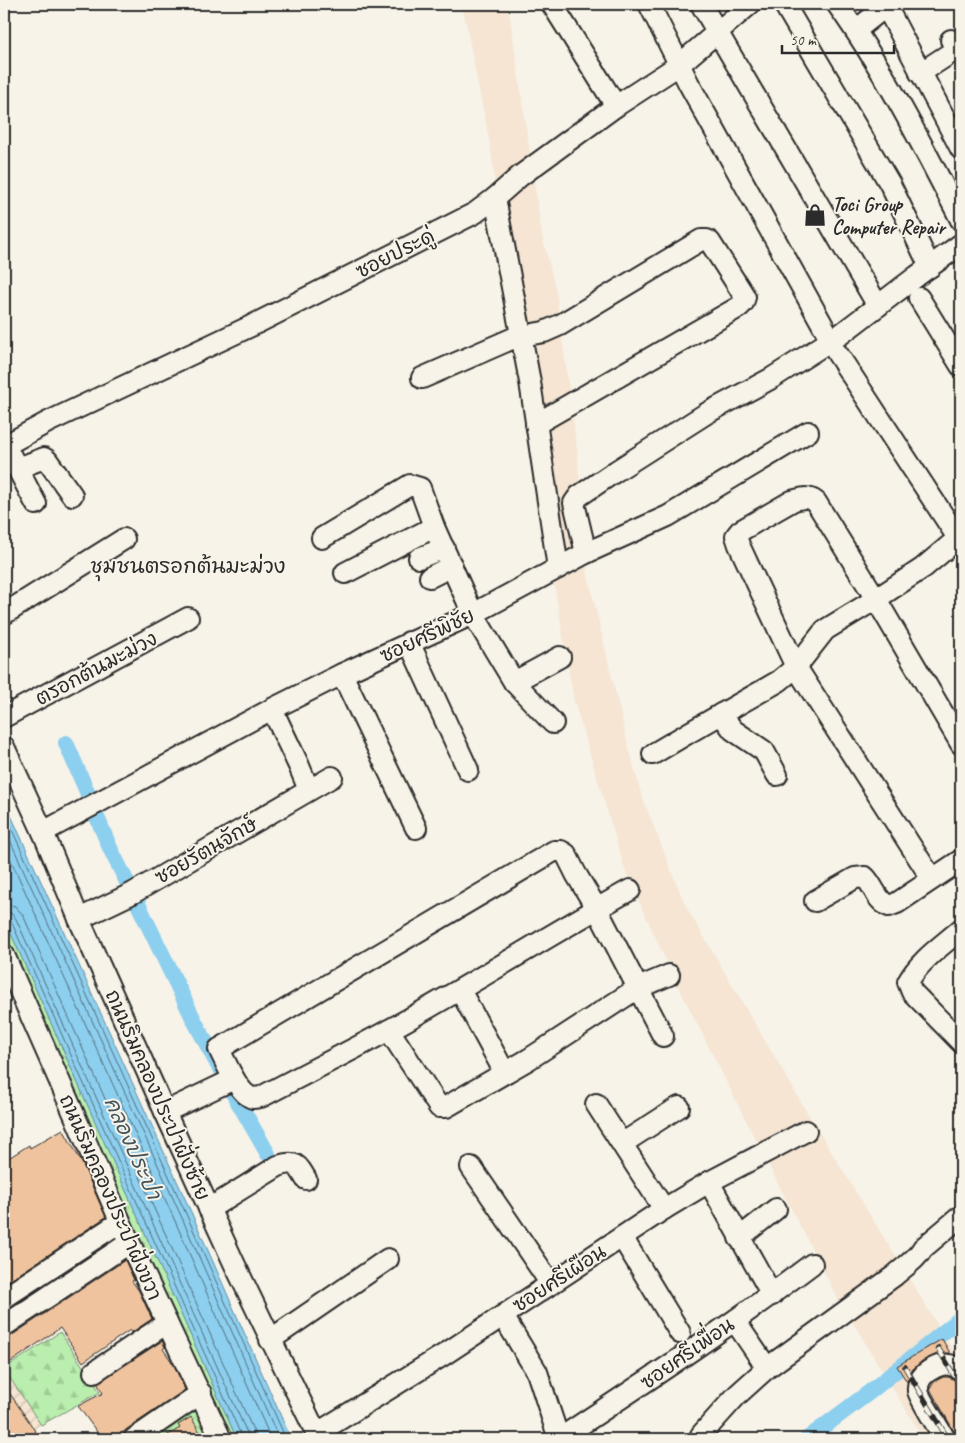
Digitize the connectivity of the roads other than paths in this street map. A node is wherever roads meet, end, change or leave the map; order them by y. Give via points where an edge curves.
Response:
1 (552, 4) edge
2 (649, 4) edge
3 (701, 4) edge
4 (750, 4) edge
5 (784, 4) edge
6 (837, 4) edge
7 (887, 5) edge
8 (856, 30) junction
9 (718, 32) junction
10 (951, 40) dead end
11 (679, 65) junction
12 (920, 73) junction
13 (616, 106) junction
14 (961, 150) edge
15 (495, 198) junction
16 (961, 220) edge
17 (961, 244) edge
18 (930, 267) junction
19 (918, 298) dead end
20 (878, 306) junction
21 (521, 336) junction
22 (834, 347) junction
23 (961, 366) edge
24 (422, 378) dead end
25 (536, 424) junction
26 (808, 432) dead end
27 (5, 445) edge
28 (18, 468) junction
29 (72, 495) dead end
30 (36, 504) dead end
31 (434, 526) junction
32 (960, 537) edge
33 (322, 538) dead end
34 (124, 539) dead end
35 (444, 548) junction
36 (586, 553) junction
37 (419, 558) dead end
38 (452, 566) junction
39 (558, 568) junction
40 (344, 573) dead end
41 (430, 577) dead end
42 (876, 599) junction
43 (4, 614) edge
44 (473, 614) junction
45 (188, 618) dead end
46 (410, 642) junction
47 (560, 657) dead end
48 (796, 667) junction
49 (342, 674) junction
50 (514, 682) junction
51 (272, 709) junction
52 (721, 714) junction
53 (4, 717) edge
54 (554, 723) dead end
55 (961, 744) edge
56 (4, 748) edge
57 (653, 754) dead end
58 (468, 770) dead end
59 (777, 775) dead end
60 (332, 777) dead end
61 (309, 790) junction
62 (416, 828) dead end
63 (43, 832) junction
64 (961, 860) edge
65 (932, 879) junction
66 (630, 890) dead end
67 (814, 901) dead end
68 (597, 909) junction
69 (79, 919) junction
70 (961, 929) edge
71 (4, 954) edge
72 (669, 975) dead end
73 (638, 988) junction
74 (460, 990) junction
75 (389, 1030) junction
76 (663, 1036) dead end
77 (961, 1042) edge
78 (505, 1073) junction
79 (234, 1079) junction
80 (596, 1104) dead end
81 (679, 1108) dead end
82 (165, 1112) junction
83 (806, 1131) dead end
84 (622, 1143) junction
85 (471, 1167) dead end
86 (306, 1179) dead end
87 (709, 1182) junction
88 (209, 1209) junction
89 (776, 1209) dead end
90 (664, 1210) junction
91 (961, 1216) edge
92 (120, 1222) junction
93 (622, 1237) junction
94 (739, 1238) junction
95 (130, 1243) junction
96 (388, 1259) dead end
97 (812, 1264) dead end
98 (551, 1284) junction
99 (772, 1295) junction
100 (4, 1298) edge
101 (503, 1316) junction
102 (167, 1323) junction
103 (4, 1326) edge
104 (739, 1328) dead end
105 (680, 1333) dead end
106 (270, 1340) junction
107 (767, 1368) junction
108 (961, 1370) edge
109 (94, 1372) dead end
110 (201, 1393) junction
111 (701, 1435) dead end
112 (317, 1436) edge
113 (134, 1439) edge
114 (221, 1439) edge
115 (559, 1439) edge
116 (945, 1439) edge

1 - 13 street
2 - 11 street
3 - 9 street
4 - 9 street, ซอยประดู่
5 - 18 street via 890,184
6 - 8 street
7 - 8 street
7 - 12 street
8 - 16 street
9 - 11 street, ซอยประดู่
9 - 20 street
10 - 12 street via 957,49
11 - 13 street, ซอยประดู่
11 - 22 street
12 - 14 street
13 - 15 street, ซอยประดู่
15 - 21 street
15 - 27 street, ซอยประดู่ via 475,213 251,326
17 - 18 street
18 - 20 street
19 - 23 street
20 - 22 street
21 - 24 street
21 - 25 street
21 - 25 street via 560,325 702,240 710,242 745,297 739,307
22 - 32 street
22 - 36 street via 707,413 579,496 574,503
25 - 39 street
26 - 36 street, ซอยศรีพิชัย via 668,516
27 - 28 street
28 - 29 street via 44,458
28 - 30 street
31 - 33 street via 420,488 410,484
31 - 35 street
31 - 40 street
32 - 42 street via 923,568
34 - 43 street
35 - 37 street
35 - 38 street
36 - 39 street, ซอยศรีพิชัย
38 - 41 street
38 - 44 street
39 - 44 street, ซอยศรีพิชัย
42 - 48 street via 825,630
42 - 48 street via 812,499 792,501 740,531 736,536 738,545
42 - 55 street
44 - 46 street, ซอยศรีพิชัย
44 - 50 street
45 - 53 street, ตรอกต้นมะม่วง
46 - 49 street, ซอยศรีพิชัย
46 - 58 street
47 - 50 street
48 - 52 street via 779,681
48 - 65 street
49 - 51 street, ซอยศรีพิชัย
49 - 62 street
50 - 54 street
51 - 61 street
51 - 63 street, ซอยศรีพิชัย
52 - 57 street
52 - 59 street via 733,730 764,751
56 - 63 street, ถนนริมคลองประปาฝั่งซ้าย
60 - 61 street, ซอยรัตนจักษ์
61 - 69 street, ซอยรัตนจักษ์ via 133,893
63 - 69 street, ถนนริมคลองประปาฝั่งซ้าย
64 - 65 street
65 - 67 street via 890,906 883,904 865,877 855,878
66 - 68 street
68 - 73 street
68 - 74 street
68 - 79 street via 566,854 554,851 219,1049
69 - 82 street, ถนนริมคลองประปาฝั่งซ้าย
70 - 77 street via 922,963 908,982 912,992
71 - 92 street, ถนนริมคลองประปาฝั่งขวา
72 - 73 street
73 - 76 street
73 - 78 street
74 - 75 street
74 - 78 street
75 - 78 street via 439,1107 453,1104
75 - 79 street via 261,1097 252,1098
79 - 82 street
80 - 84 street
81 - 84 street
82 - 88 street, ถนนริมคลองประปาฝั่งซ้าย
83 - 87 street, ซอยศรีเผือน
84 - 90 street
85 - 98 street
86 - 88 street via 298,1166 288,1162
87 - 90 street, ซอยศรีเผือน
87 - 94 street
88 - 106 street, ถนนริมคลองประปาฝั่งซ้าย
89 - 94 street
90 - 93 street, ซอยศรีเผือน
91 - 107 street via 894,1276
92 - 95 street, ถนนริมคลองประปาฝั่งขวา
92 - 100 street
93 - 98 street, ซอยศรีเผือน
93 - 105 street
94 - 99 street
95 - 102 street, ถนนริมคลองประปาฝั่งขวา
95 - 103 street
96 - 106 street
97 - 99 street, ซอยศรีเพื่อน
98 - 101 street, ซอยศรีเผือน
99 - 115 street, ซอยศรีเพื่อน
101 - 112 street, ซอยศรีเผือน
101 - 115 street via 537,1372
102 - 109 street
102 - 110 street, ถนนริมคลองประปาฝั่งขวา
104 - 107 street
106 - 112 street, ถนนริมคลองประปาฝั่งซ้าย
107 - 111 street
108 - 116 street via 942,1364 926,1372 919,1382 918,1393
110 - 113 street
110 - 114 street, ถนนริมคลองประปาฝั่งขวา

